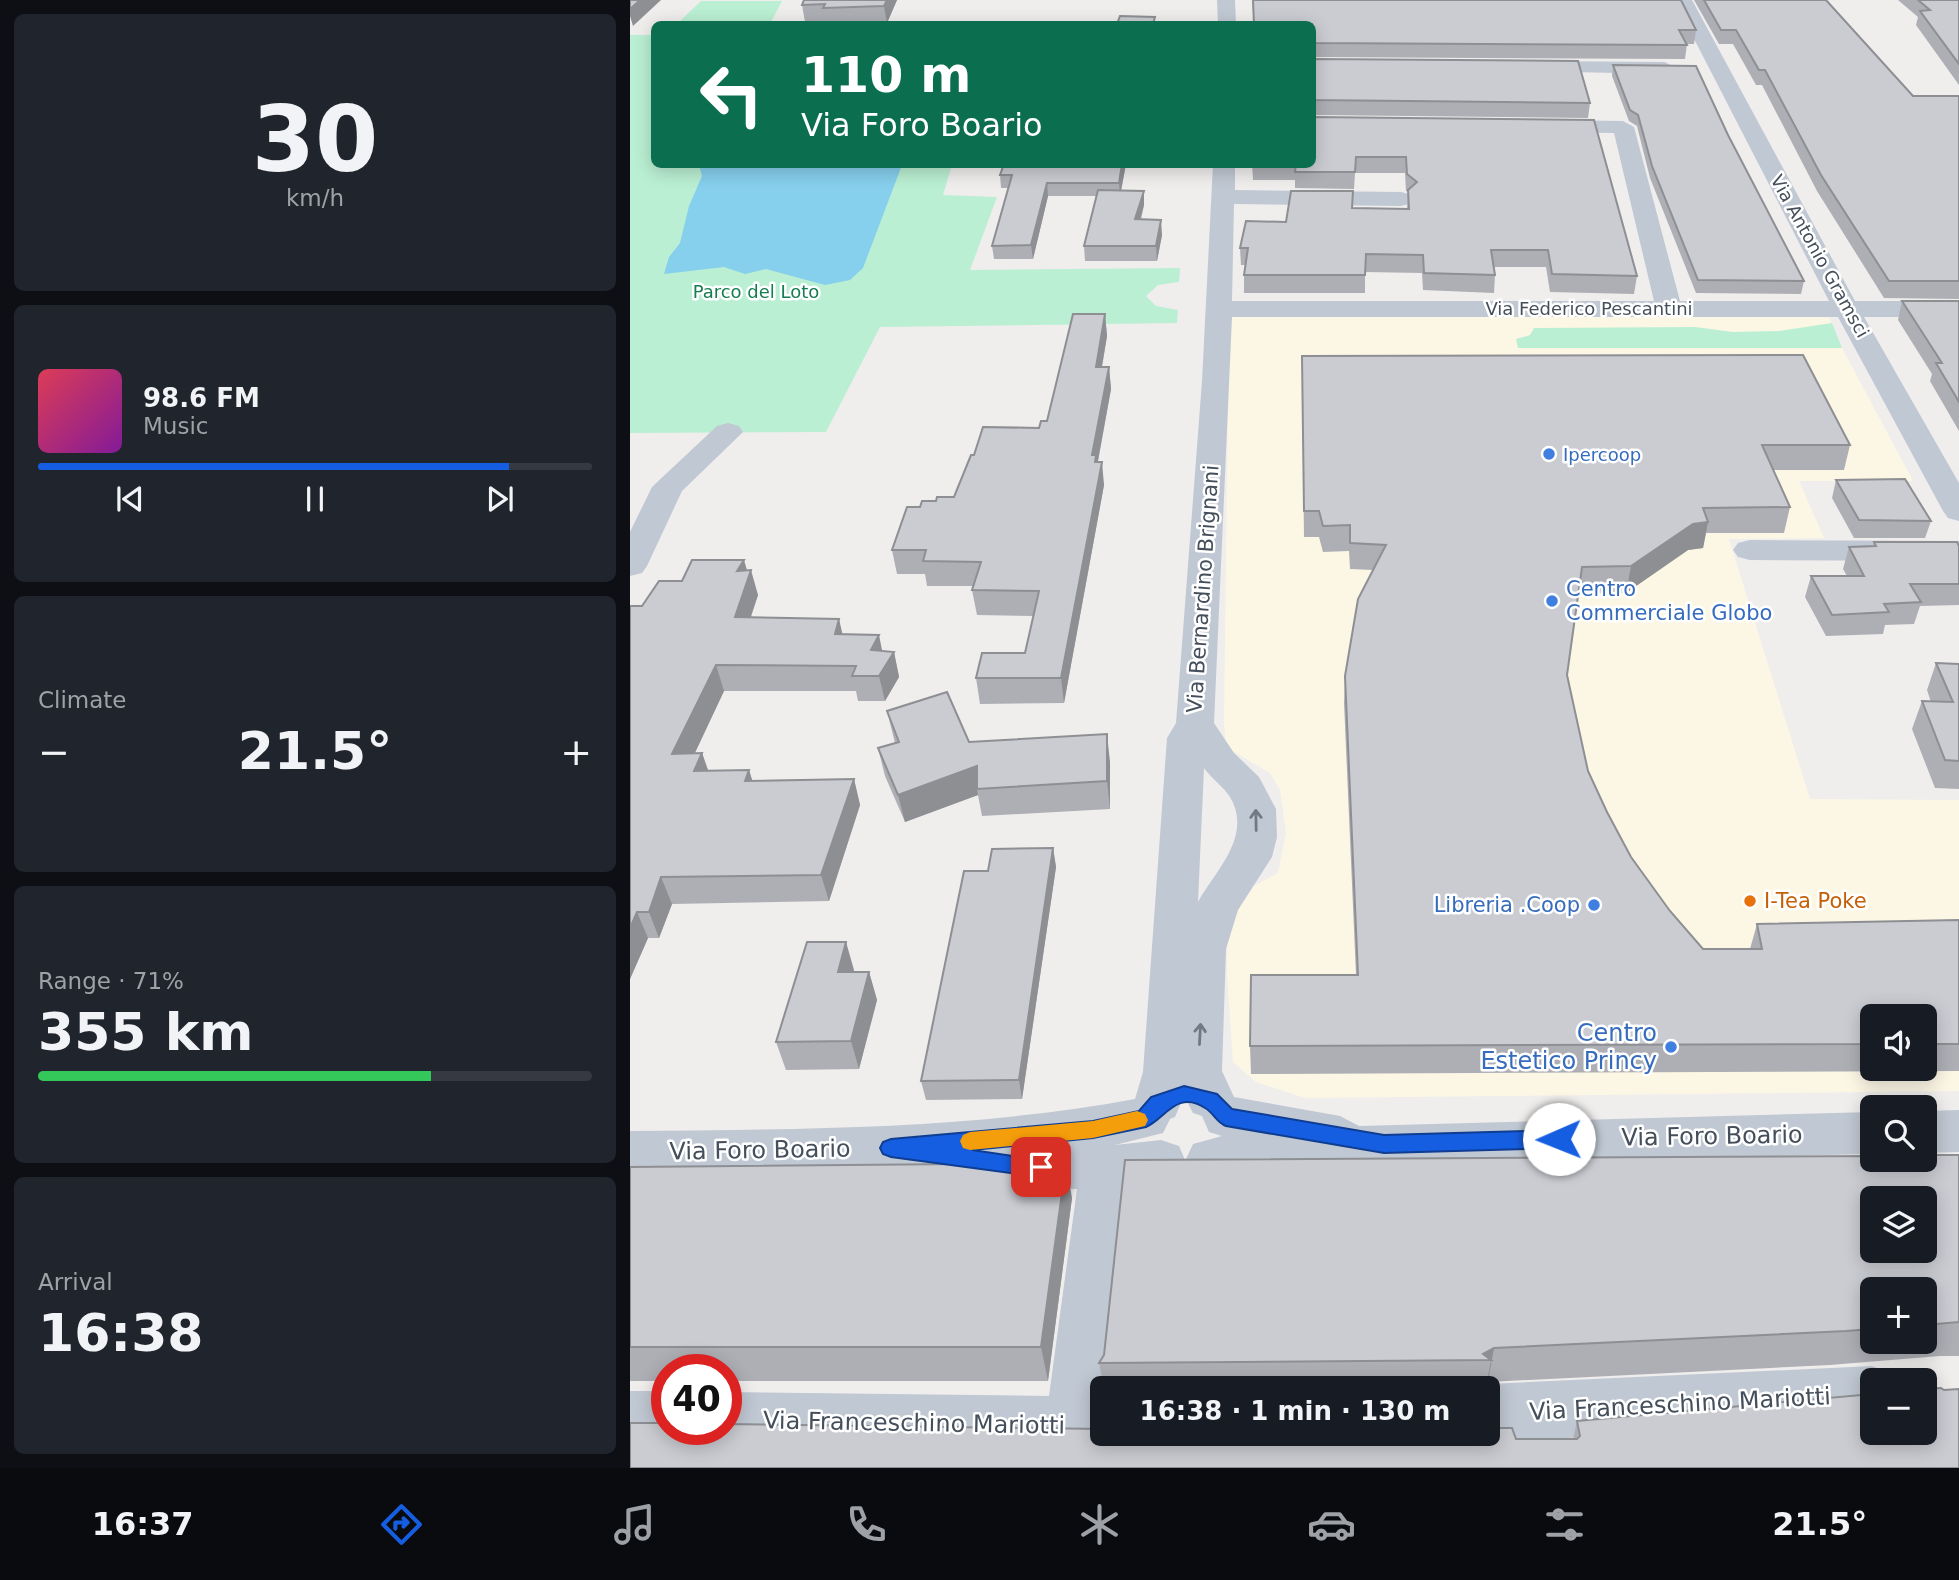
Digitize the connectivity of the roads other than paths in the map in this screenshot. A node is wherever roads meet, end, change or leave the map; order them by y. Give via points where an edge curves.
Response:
1 (1226, 0) edge
2 (1683, 0) edge
3 (1227, 21) edge
4 (1503, 66) edge
5 (1719, 68) junction
6 (1529, 126) edge
7 (1224, 168) edge
8 (1222, 197) junction
9 (1401, 199) dead end
10 (1669, 308) junction
11 (1218, 309) junction
12 (1846, 309) junction
13 (1959, 309) edge
14 (728, 432) dead end
15 (1959, 511) edge
16 (1750, 550) dead end
17 (1959, 551) edge
18 (630, 566) edge
19 (1195, 723) junction
20 (1235, 779) junction
21 (1183, 786) junction
22 (1178, 868) junction
23 (1234, 881) junction
24 (1189, 949) junction
25 (1216, 1125) junction
26 (1155, 1128) junction
27 (1937, 1132) edge
28 (1959, 1132) edge
29 (1860, 1133) edge
30 (891, 1148) junction
31 (630, 1153) edge
32 (1105, 1168) junction
33 (1860, 1395) edge
34 (630, 1420) edge
35 (651, 1420) edge
36 (742, 1421) edge
37 (1088, 1425) edge
38 (1519, 1427) edge

1 - 3 street
2 - 5 street, Via Antonio Gramsci
4 - 5 street
5 - 12 street, Via Antonio Gramsci
6 - 10 street via 1623,127
7 - 8 street, Via Bernardino Brignani
8 - 9 street
8 - 11 street, Via Bernardino Brignani
10 - 11 street, Via Federico Pescantini
10 - 12 street, Via Federico Pescantini
11 - 19 street, Via Bernardino Brignani
12 - 13 street, Via Federico Pescantini
12 - 15 street, Via Antonio Gramsci
14 - 18 street via 668,487
16 - 17 street
19 - 20 street
19 - 21 street, Via Bernardino Brignani via 1186,738
20 - 21 street
23 -> 20 street via 1251,856 1256,837 1256,809 1245,787
21 - 22 street, Via Bernardino Brignani
22 - 23 street
22 - 24 street, Via Bernardino Brignani
23 - 24 street
25 -> 24 street via 1198,1071
24 - 26 street, Via Bernardino Brignani
25 - 26 street, Via Foro Boario via 1184,1094
25 - 26 street, Via Foro Boario via 1186,1167
25 - 29 street, Via Foro Boario via 1313,1153 1384,1144
26 - 30 street, Via Foro Boario via 1093,1129
26 - 32 street, Via Foro Boario
27 - 28 street
30 - 31 street, Via Foro Boario
30 - 32 street, Via Foro Boario via 1019,1167
32 - 37 street
33 - 38 street, Via Franceschino Mariotti
34 - 35 street
36 - 37 street, Via Franceschino Mariotti

